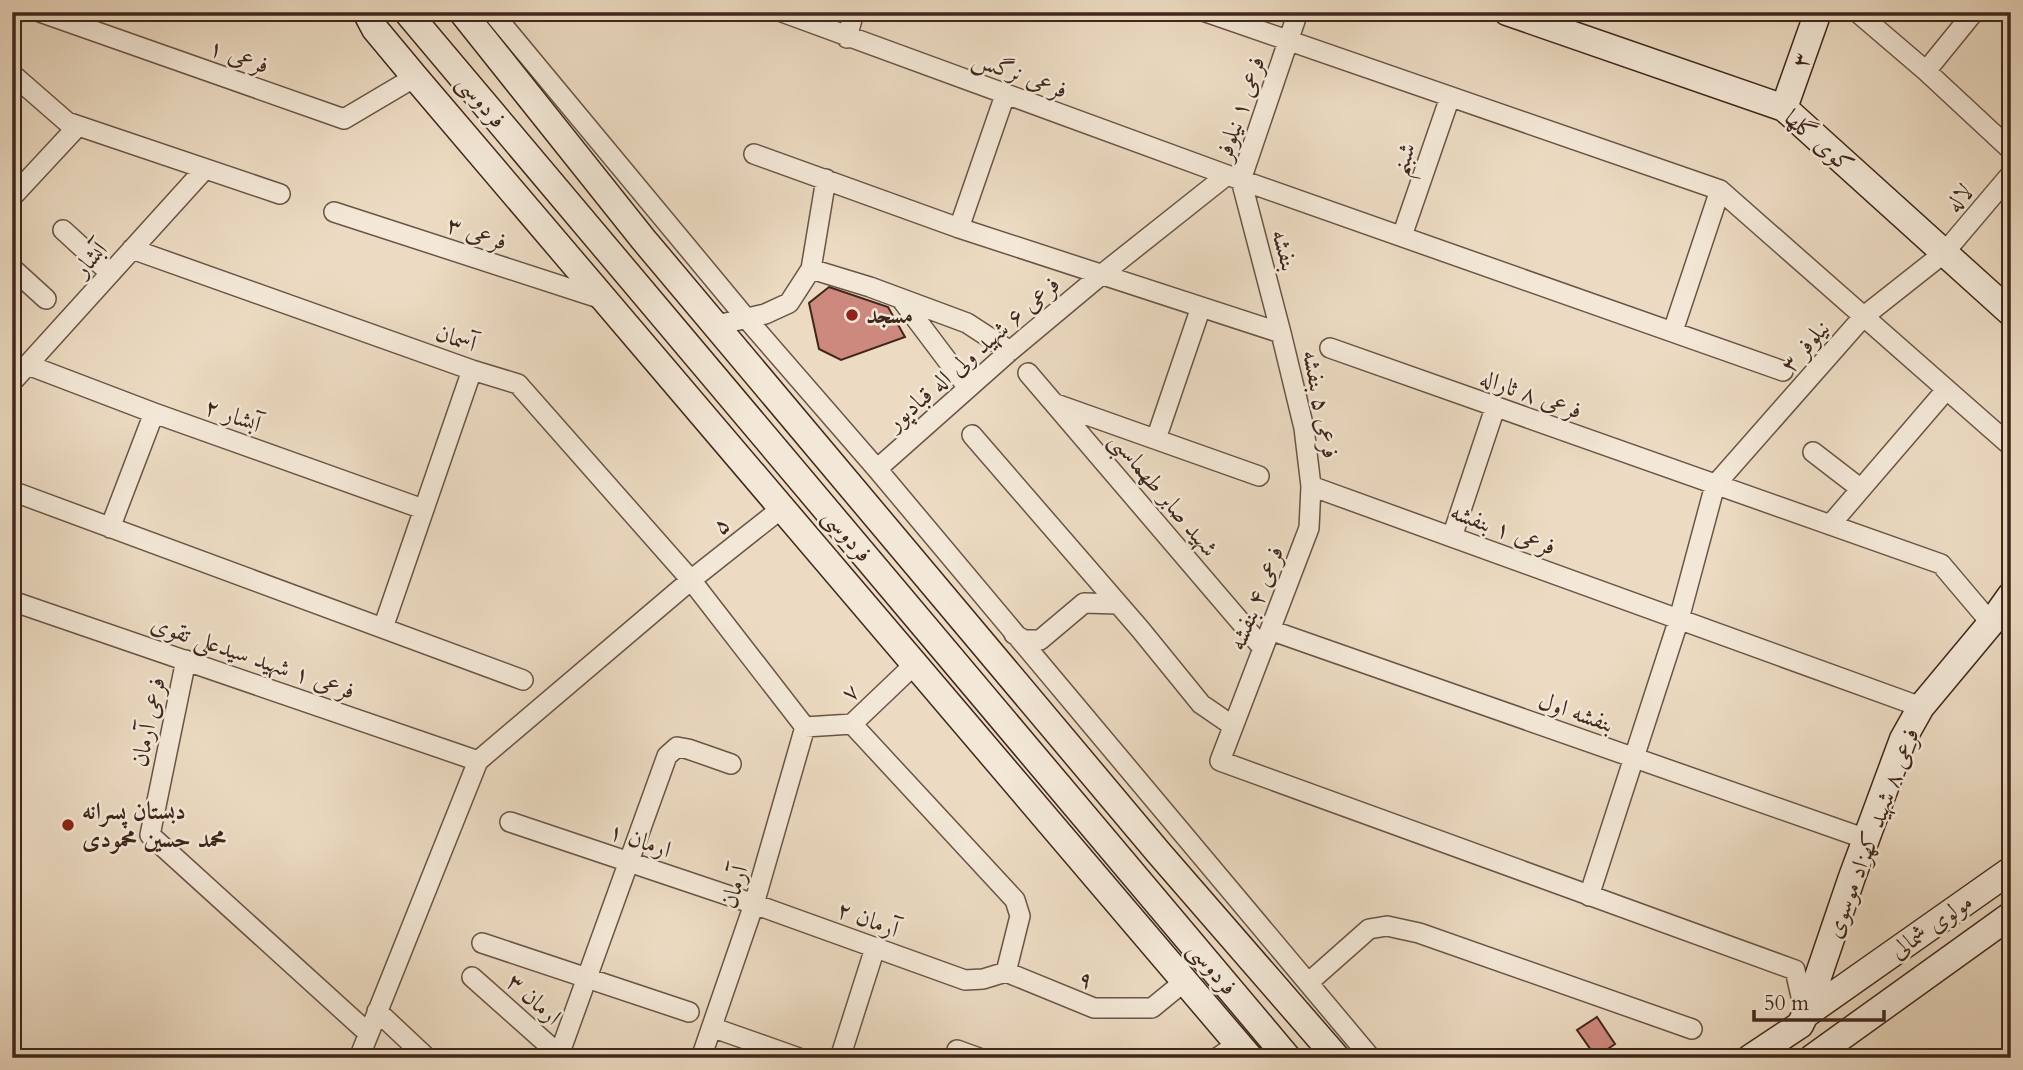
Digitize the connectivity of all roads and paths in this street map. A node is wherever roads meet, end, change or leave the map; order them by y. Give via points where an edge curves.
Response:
1 (18, 12) edge
2 (40, 12) edge
3 (366, 12) edge
4 (407, 12) edge
5 (462, 12) edge
6 (492, 12) edge
7 (782, 12) edge
8 (855, 12) edge
9 (1206, 12) edge
10 (1298, 12) edge
11 (1507, 12) edge
12 (1818, 12) edge
13 (1857, 12) edge
14 (1974, 12) edge
15 (12, 16) edge
16 (847, 38) junction
17 (1288, 41) junction
18 (1926, 71) junction
19 (12, 74) edge
20 (415, 77) junction
21 (1004, 95) junction
22 (1450, 97) junction
23 (1784, 108) junction
24 (78, 126) junction
25 (2011, 150) edge
26 (754, 154) dead end
27 (204, 170) junction
28 (2011, 174) edge
29 (1234, 178) junction
30 (826, 179) junction
31 (1720, 190) junction
32 (280, 194) dead end
33 (12, 197) edge
34 (334, 212) dead end
35 (959, 228) junction
36 (63, 230) dead end
37 (1402, 236) junction
38 (132, 249) junction
39 (1944, 254) junction
40 (12, 268) edge
41 (811, 270) junction
42 (110, 274) junction
43 (1101, 275) junction
44 (46, 299) dead end
45 (900, 299) junction
46 (605, 300) junction
47 (1201, 307) junction
48 (2011, 313) edge
49 (1863, 317) junction
50 (746, 318) junction
51 (717, 325) junction
52 (1673, 331) junction
53 (1282, 332) junction
54 (1330, 348) dead end
55 (1010, 351) junction
56 (28, 365) junction
57 (472, 370) junction
58 (1783, 371) dead end
59 (1028, 373) dead end
60 (12, 382) edge
61 (968, 388) junction
62 (1946, 390) junction
63 (1055, 403) junction
64 (1495, 408) junction
65 (154, 413) junction
66 (972, 435) dead end
67 (1156, 439) junction
68 (2011, 446) edge
69 (1813, 452) dead end
70 (877, 469) junction
71 (1259, 476) dead end
72 (1715, 485) junction
73 (1311, 486) junction
74 (1861, 489) junction
75 (12, 492) edge
76 (782, 508) junction
77 (423, 509) junction
78 (1830, 525) junction
79 (110, 528) junction
80 (1452, 537) junction
81 (936, 541) junction
82 (913, 558) junction
83 (691, 580) junction
84 (2011, 595) edge
85 (12, 601) edge
86 (1118, 604) junction
87 (1679, 619) junction
88 (1991, 623) junction
89 (383, 628) junction
90 (1014, 634) junction
91 (1266, 638) junction
92 (186, 660) junction
93 (916, 663) junction
94 (523, 680) dead end
95 (1921, 707) junction
96 (852, 724) junction
97 (1233, 726) junction
98 (805, 727) junction
99 (1636, 759) junction
100 (478, 761) junction
101 (731, 764) dead end
102 (510, 822) dead end
103 (1866, 839) junction
104 (630, 862) junction
105 (2011, 870) edge
106 (1589, 897) junction
107 (754, 904) junction
108 (2011, 915) edge
109 (482, 943) dead end
110 (875, 948) junction
111 (1006, 972) junction
112 (472, 977) dead end
113 (587, 978) junction
114 (1185, 981) junction
115 (1308, 983) junction
116 (377, 1011) junction
117 (689, 1013) dead end
118 (1802, 1020) junction
119 (713, 1028) junction
120 (1692, 1029) dead end
121 (368, 1033) junction
122 (957, 1050) dead end
123 (1235, 1053) edge
124 (1816, 1055) edge
125 (561, 1056) edge
126 (1756, 1056) edge
127 (359, 1058) edge
128 (427, 1058) edge
129 (701, 1058) edge
130 (799, 1058) edge
131 (840, 1058) edge
132 (979, 1058) edge
133 (1288, 1058) edge
134 (1338, 1058) edge
135 (1371, 1058) edge

1 - 15 street
2 - 20 street, فرعی ۱ via 344,119
3 - 20 street
4 - 133 street, فردوسی
5 - 51 street, فردوسی
6 - 50 street
7 - 16 street, فرعی نرگس
8 - 16 street
9 - 17 street
10 - 17 street, فرعی ۱ نیلوفر
11 - 23 street, کوی گلها
12 - 23 street, ۳
13 - 18 street
14 - 18 street
16 - 21 street, فرعی نرگس
17 - 22 street
17 - 29 street, فرعی ۱ نیلوفر
18 - 25 street
19 - 24 street via 67,122
20 - 46 street
21 - 29 street, فرعی نرگس
21 - 35 street
22 - 31 street
22 - 37 street, شبنم
23 - 39 street, کوی گلها
24 - 27 street
24 - 33 street
26 - 30 street
27 - 32 street
27 - 38 street, آبشار
28 - 39 street, لاله
29 - 37 street, فرعی نرگس
29 - 43 street, فرعی ۶ شهید ولی اله قبادپور
29 - 53 street, بنفشه
30 - 35 street
30 - 41 street
31 - 49 street
31 - 52 street
34 - 46 street, فرعی ۳
35 - 43 street
36 - 42 street
37 - 52 street, فرعی نرگس
38 - 42 street, آبشار
38 - 57 street, آسمان
39 - 48 street, کوی گلها
39 - 49 street, نیلوفر ۳
40 - 44 street
41 - 45 street
41 - 50 street via 789,303
42 - 56 street, آبشار
43 - 47 street
43 - 55 street, فرعی ۶ شهید ولی اله قبادپور
45 - 55 street via 967,323
45 - 61 street
46 - 76 street
47 - 53 street
47 - 67 street
49 - 62 street
49 - 72 street, نیلوفر ۳
50 - 51 street
50 - 70 street
51 - 82 street, فردوسی
52 - 58 street, فرعی نرگس
53 - 73 street, فرعی ۵ بنفشه via 1304,428
54 - 64 street, فرعی ۸ ثاراله
55 - 61 street, فرعی ۶ شهید ولی اله قبادپور
56 - 60 street, آبشار
56 - 65 street, آبشار ۲
57 - 77 street
57 - 83 street, آسمان via 518,384
59 - 63 street, شهید صابر طهماسبی
61 - 70 street, فرعی ۶ شهید ولی اله قبادپور
62 - 68 street
62 - 74 street
63 - 67 street
63 - 91 street, شهید صابر طهماسبی
64 - 72 street, فرعی ۸ ثاراله
64 - 80 street
65 - 77 street, آبشار ۲
65 - 79 street
66 - 86 street
67 - 71 street
69 - 74 street
70 - 81 street
72 - 78 street, فرعی ۸ ثاراله
72 - 87 street
73 - 80 street, فرعی ۱ بنفشه
73 - 91 street, فرعی ۴ بنفشه via 1309,528
74 - 78 street
75 - 79 street
76 - 83 street, ۵
76 - 93 street
77 - 89 street
78 - 88 street, فرعی ۸ ثاراله via 1941,564
79 - 89 street
80 - 87 street, فرعی ۱ بنفشه
81 - 82 street
81 - 90 street
82 - 134 street, فردوسی via 1158,852
83 - 98 street, آسمان
83 - 100 street, ۵
84 - 88 street, فرعی ۸ شهید کهزاد موسوی
85 - 92 street, فرعی ۱ شهید سیدعلی تقوی
86 - 90 street via 1084,603 1040,640 1024,640
86 - 97 street via 1201,704
87 - 95 street, فرعی ۱ بنفشه
87 - 99 street
88 - 95 street, فرعی ۸ شهید کهزاد موسوی
89 - 94 street
90 - 115 street
91 - 97 street, فرعی ۴ بنفشه
91 - 99 street, بنفشه اول
92 - 100 street, فرعی ۱ شهید سیدعلی تقوی
92 - 121 street, فرعی آرمان via 150,835
93 - 96 street, ۷
93 - 114 street
95 - 103 street, فرعی ۸ شهید کهزاد موسوی via 1903,739
96 - 98 street, ۷
96 - 111 street via 1015,900 1020,916
97 - 106 street, فرعی ۴ بنفشه via 1220,761
98 - 107 street, آرمان
99 - 103 street, بنفشه اول
99 - 106 street
100 - 116 street
101 - 104 street via 677,747 667,756
102 - 104 street, ارمان ۱
103 - 118 street, فرعی ۸ شهید کهزاد موسوی
104 - 107 street, ارمان ۱
104 - 113 street
105 - 118 street, مولوی شمالی
106 - 118 street via 1795,970
107 - 110 street, آرمان ۲
107 - 119 street, آرمان
108 - 124 street, مولوی شمالی
109 - 113 street
110 - 111 street, آرمان ۲ via 965,980
110 - 131 street
111 - 114 street, ۹ via 1094,1008 1152,1008
112 - 125 street, ارمان ۳
113 - 117 street
113 - 125 street
114 - 123 street
115 - 120 street via 1369,929 1387,926 1419,933
115 - 135 street
116 - 121 street
116 - 128 street
118 - 124 street
118 - 126 street, مولوی شمالی
119 - 129 street, آرمان
119 - 130 street
121 - 127 street
122 - 132 street

